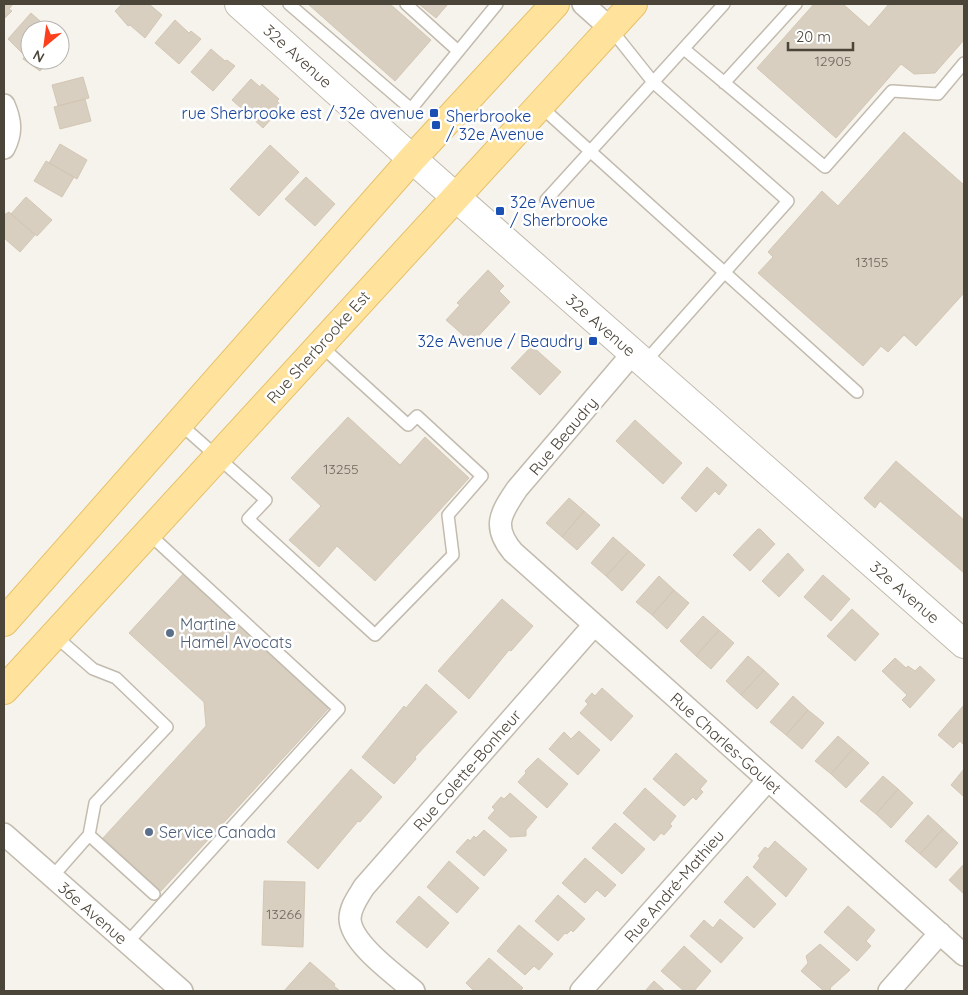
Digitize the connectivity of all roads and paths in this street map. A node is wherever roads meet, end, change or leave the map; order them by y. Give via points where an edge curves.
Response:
1 (289, 4) edge
2 (406, 4) edge
3 (497, 4) edge
4 (555, 4) edge
5 (583, 4) edge
6 (633, 4) edge
7 (724, 4) edge
8 (796, 4) edge
9 (250, 10) edge
10 (610, 28) junction
11 (684, 48) junction
12 (458, 51) junction
13 (964, 63) edge
14 (653, 82) junction
15 (724, 83) junction
16 (4, 105) edge
17 (539, 105) junction
18 (4, 148) edge
19 (590, 152) junction
20 (412, 159) junction
21 (455, 196) junction
22 (546, 200) dead end
23 (725, 273) junction
24 (320, 344) junction
25 (639, 358) junction
26 (856, 392) dead end
27 (179, 423) junction
28 (218, 457) junction
29 (499, 523) joint
30 (148, 533) junction
31 (4, 622) edge
32 (594, 625) junction
33 (54, 635) junction
34 (964, 644) edge
35 (4, 690) edge
36 (768, 780) junction
37 (4, 834) edge
38 (89, 835) junction
39 (52, 877) junction
40 (154, 894) dead end
41 (940, 933) junction
42 (127, 943) junction
43 (964, 955) edge
44 (182, 991) edge
45 (414, 991) edge
46 (581, 991) edge
47 (889, 991) edge

1 - 12 lane via 411,109
2 - 12 lane
3 - 12 lane
4 - 20 main road
5 - 10 street
6 - 10 main road, Rue Sherbrooke Est
7 - 11 lane
8 - 15 lane
9 - 20 street, 32e Avenue
10 - 14 lane
10 - 17 main road, Rue Sherbrooke Est
11 - 14 lane
11 - 15 lane
13 - 15 lane via 938,94 892,91 825,167
14 - 19 lane
14 - 23 lane via 788,201
16 - 18 street via 11,127
17 - 19 lane
17 - 21 main road, Rue Sherbrooke Est
19 - 22 lane
19 - 23 lane
20 - 21 street, 32e Avenue
20 - 27 main road
21 - 24 main road, Rue Sherbrooke Est
21 - 25 street, 32e Avenue
23 - 25 lane
23 - 26 lane
24 - 28 main road, Rue Sherbrooke Est
24 - 28 lane via 408,425 417,416 482,476 448,515 453,554 375,635 248,520 266,500
25 - 29 street, Rue Beaudry via 517,490
25 - 34 street, 32e Avenue
27 - 28 lane
27 - 31 main road
28 - 30 main road, Rue Sherbrooke Est
29 - 32 street, Rue Charles-Goulet via 502,540 513,552
30 - 33 main road, Rue Sherbrooke Est
30 - 42 lane via 339,709
32 - 36 street, Rue Charles-Goulet
32 - 45 street, Rue Colette-Bonheur via 354,902 350,920 357,936 368,951
33 - 35 main road, Rue Sherbrooke Est
33 - 38 lane via 93,669 116,678 167,727 95,803
36 - 41 street, Rue Charles-Goulet
36 - 46 street, Rue André-Mathieu
37 - 39 street, 36e Avenue
38 - 39 lane
38 - 40 lane
39 - 42 street, 36e Avenue
41 - 43 street, Rue Charles-Goulet
41 - 47 street
42 - 44 street, 36e Avenue

